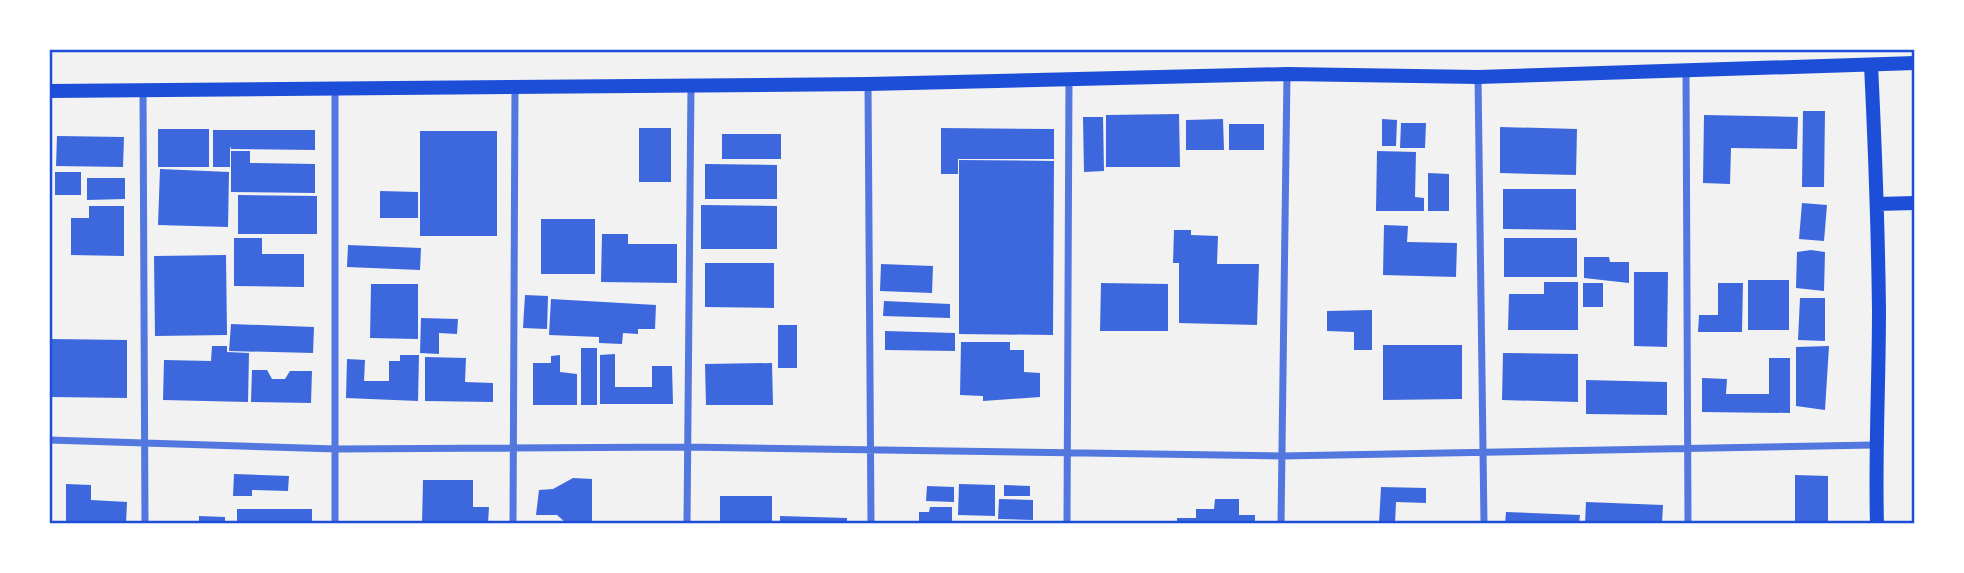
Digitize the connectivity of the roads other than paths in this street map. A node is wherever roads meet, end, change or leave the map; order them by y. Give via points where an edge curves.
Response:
1 (1915, 63) edge
2 (1871, 65) junction
3 (1686, 72) junction
4 (1287, 74) junction
5 (1478, 77) junction
6 (1069, 78) junction
7 (691, 84) junction
8 (868, 84) junction
9 (515, 86) junction
10 (335, 88) junction
11 (143, 90) junction
12 (49, 91) edge
13 (1915, 203) edge
14 (1877, 204) junction
15 (49, 440) edge
16 (146, 444) junction
17 (1874, 445) junction
18 (513, 446) junction
19 (687, 447) junction
20 (1689, 447) junction
21 (336, 449) junction
22 (1484, 450) junction
23 (872, 451) junction
24 (1068, 455) junction
25 (1282, 456) junction
26 (145, 524) edge
27 (335, 524) edge
28 (513, 524) edge
29 (687, 524) edge
30 (871, 524) edge
31 (1067, 524) edge
32 (1282, 524) edge
33 (1484, 524) edge
34 (1688, 524) edge
35 (1877, 524) edge

1 - 2 main road
2 - 3 main road
2 - 14 main road
3 - 5 main road
3 - 20 street
4 - 5 main road
4 - 6 main road
4 - 25 street
5 - 22 street
6 - 8 main road
6 - 24 street
7 - 8 main road
7 - 9 main road
7 - 19 street
8 - 23 street
9 - 10 main road
9 - 18 street
10 - 11 main road
10 - 21 street
11 - 12 main road
11 - 16 street
13 - 14 main road
14 - 17 main road
15 - 16 street
16 - 21 street
16 - 26 street
17 - 20 street
17 - 35 main road
18 - 19 street
18 - 21 street
18 - 28 street
19 - 23 street
19 - 29 street
20 - 22 street
20 - 34 street
21 - 27 street
22 - 25 street
22 - 33 street
23 - 24 street
23 - 30 street
24 - 25 street
24 - 31 street
25 - 32 street

